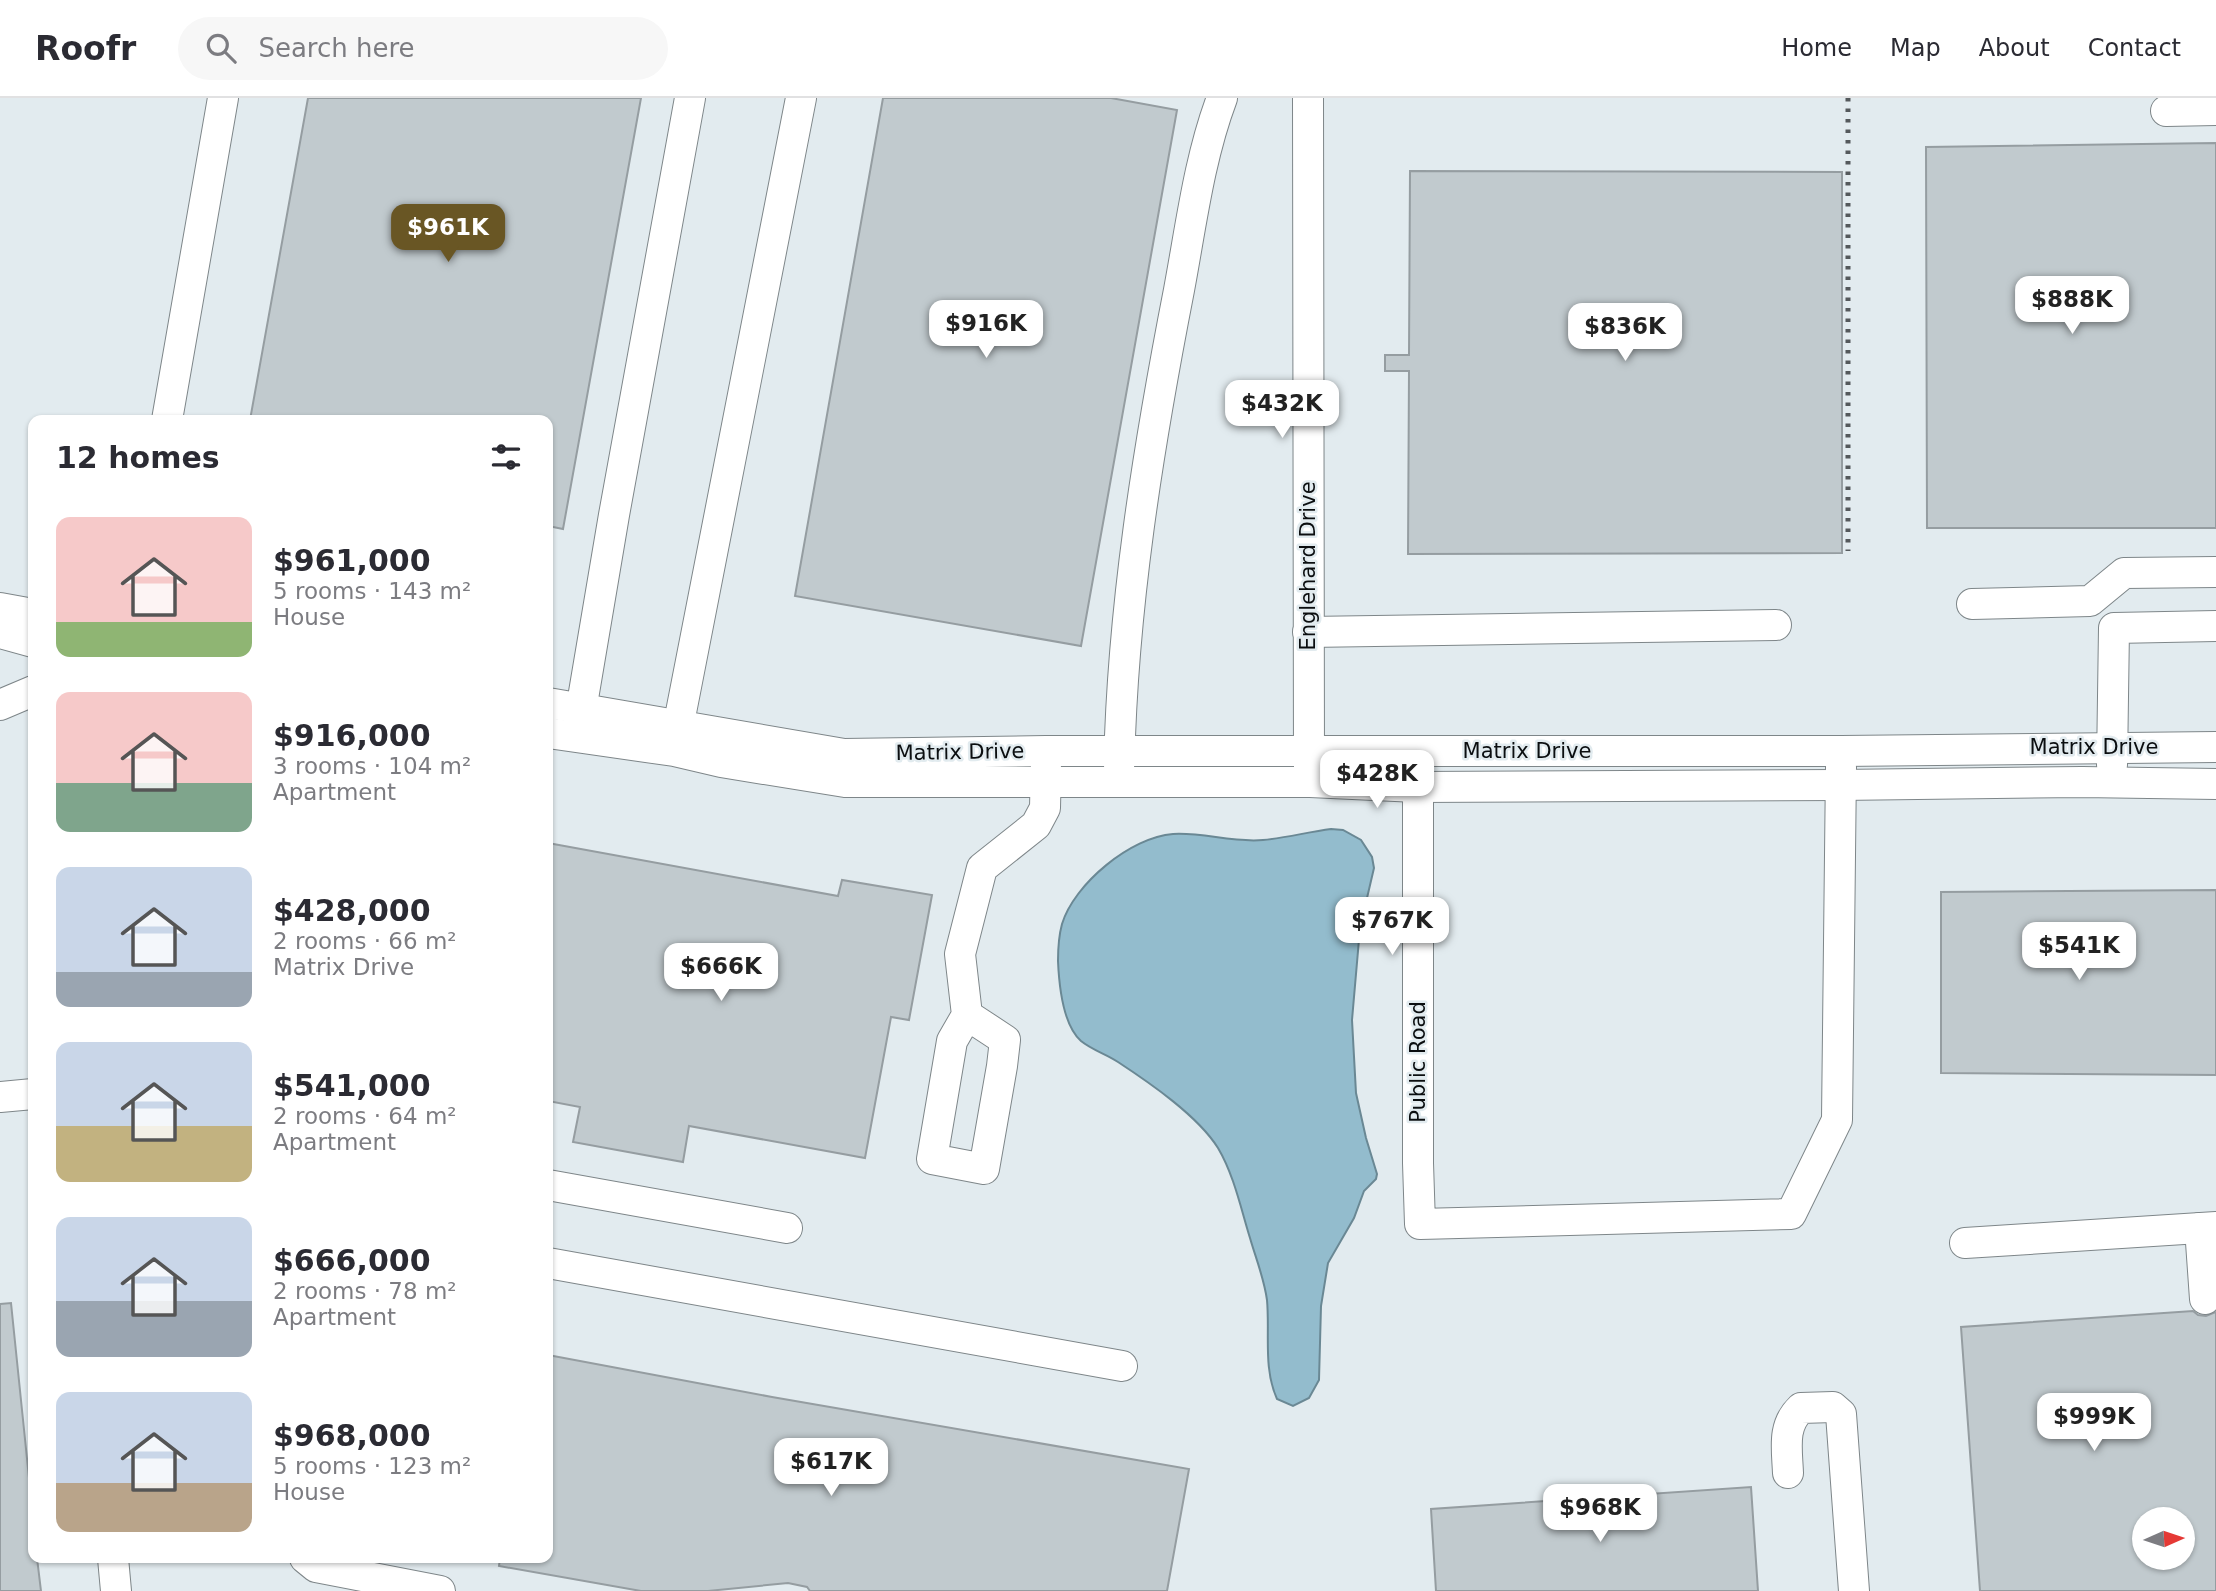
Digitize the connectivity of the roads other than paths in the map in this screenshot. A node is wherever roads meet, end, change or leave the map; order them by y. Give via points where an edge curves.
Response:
1 (223, 98) edge
2 (690, 98) edge
3 (801, 98) edge
4 (1222, 98) edge
5 (1308, 98) edge
6 (2216, 110) edge
7 (2166, 111) dead end
8 (168, 415) edge
9 (2216, 572) edge
10 (2090, 601) junction
11 (1972, 604) dead end
12 (0, 608) edge
13 (28, 613) edge
14 (1776, 625) dead end
15 (2216, 626) edge
16 (2114, 628) junction
17 (1308, 632) junction
18 (0, 634) edge
19 (28, 641) edge
20 (28, 693) edge
21 (0, 705) edge
22 (553, 709) edge
23 (569, 727) edge
24 (676, 738) junction
25 (2113, 747) junction
26 (2216, 747) edge
27 (1046, 751) junction
28 (1419, 751) junction
29 (1841, 751) junction
30 (1120, 752) junction
31 (1309, 752) junction
32 (1045, 781) junction
33 (1119, 781) junction
34 (1310, 782) junction
35 (2112, 782) junction
36 (2216, 784) edge
37 (1840, 785) junction
38 (1417, 787) junction
39 (967, 1015) junction
40 (28, 1094) edge
41 (0, 1097) edge
42 (553, 1186) edge
43 (787, 1228) dead end
44 (2208, 1228) edge
45 (1965, 1242) dead end
46 (553, 1264) edge
47 (2206, 1299) dead end
48 (1122, 1366) dead end
49 (1787, 1473) dead end
50 (113, 1563) edge
51 (321, 1563) edge
52 (116, 1591) edge
53 (440, 1591) edge
54 (1854, 1591) edge

1 - 8 street
2 - 23 street via 614,515
3 - 24 street
4 - 30 street via 1210,132 1146,477 1130,581
5 - 17 street, Englehard Drive
6 - 7 street
9 - 10 street via 2124,573
10 - 11 street
10 - 16 street
12 - 13 street
14 - 17 street
15 - 16 street
16 - 25 street
17 - 31 street, Englehard Drive
18 - 19 street
20 - 21 street
22 - 23 street, Matrix Drive
23 - 24 street, Matrix Drive
24 - 27 street, Matrix Drive via 844,754
24 - 32 street, Matrix Drive via 721,762 845,782
25 - 26 street, Matrix Drive
25 - 29 street, Matrix Drive
25 - 35 street
27 - 30 street, Matrix Drive
27 - 32 street
28 - 29 street, Matrix Drive
28 - 31 street, Matrix Drive
28 - 38 street, Public Road
29 - 37 street
30 - 31 street, Matrix Drive
30 - 33 street
31 - 34 street, Englehard Drive
32 - 33 street, Matrix Drive
32 - 39 street via 1045,808 1036,825 982,868 960,954
33 - 34 street, Matrix Drive
34 - 38 street, Matrix Drive
35 - 36 street, Matrix Drive
35 - 37 street, Matrix Drive
37 - 38 street, Matrix Drive
37 - 38 street, Public Road via 1837,1121 1791,1214 1420,1224
39 - 39 street via 1005,1040 984,1169 932,1159 952,1041
40 - 41 street
42 - 43 street
44 - 45 street
44 - 47 street
46 - 48 street
49 - 54 street via 1786,1430 1794,1415 1801,1408 1833,1407 1841,1414
50 - 52 street
51 - 53 street

